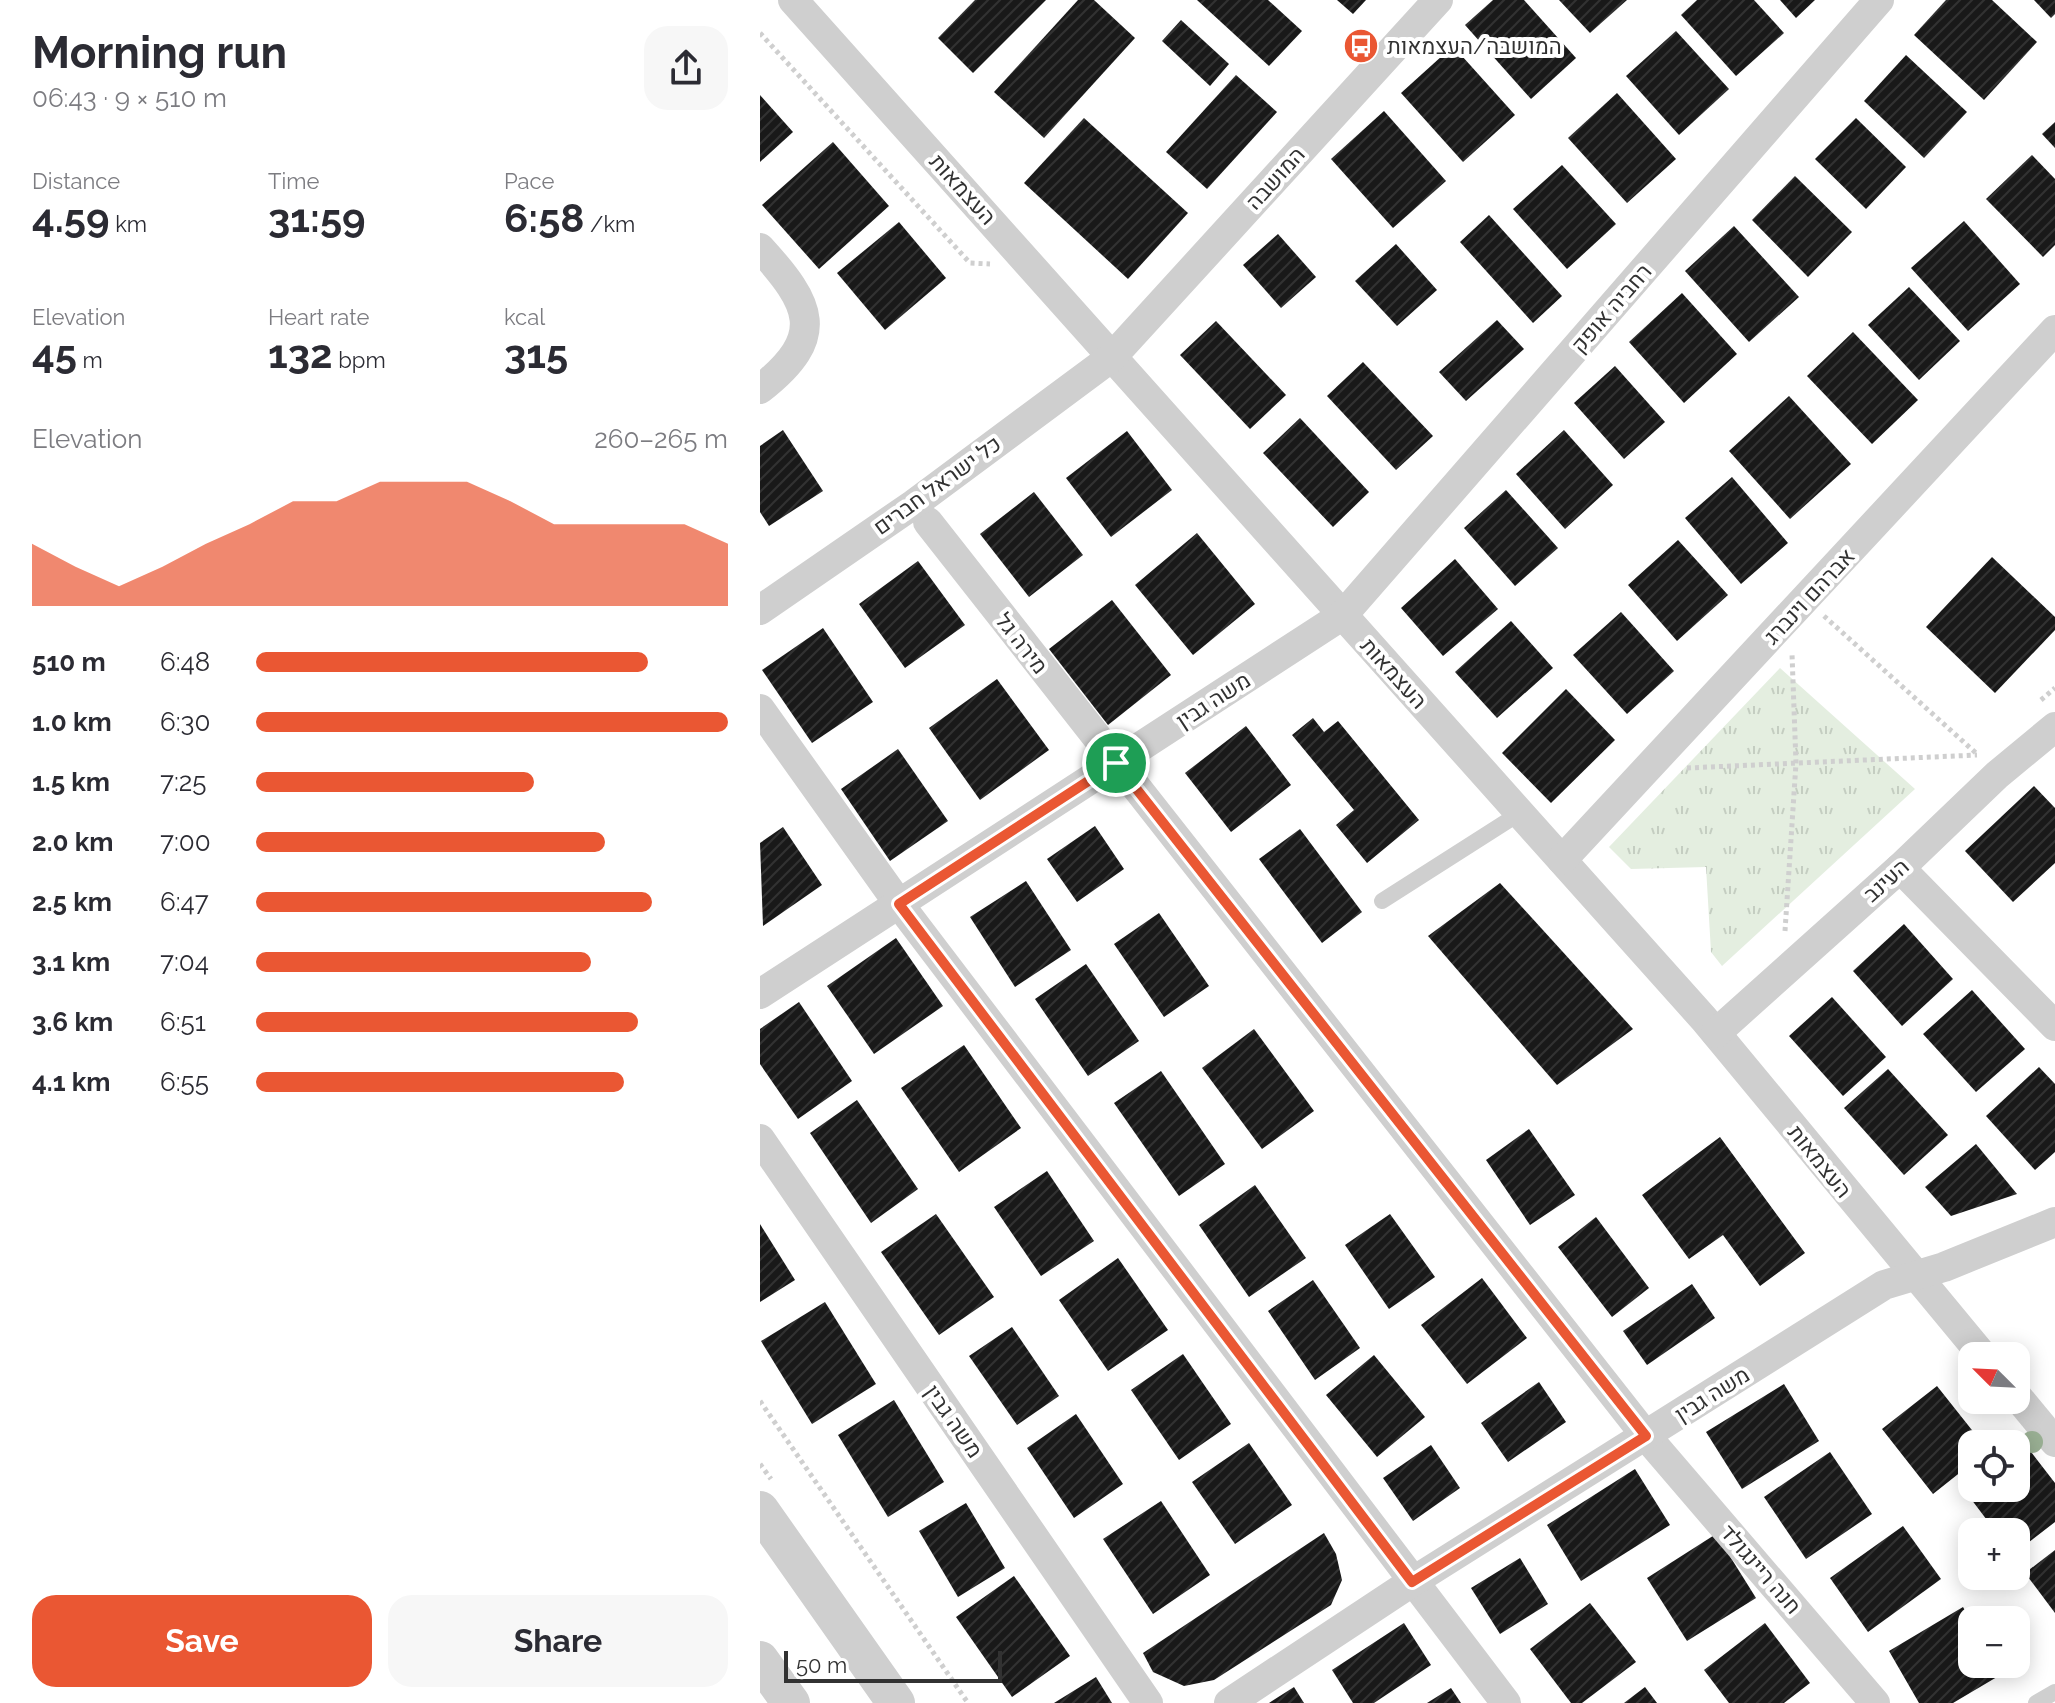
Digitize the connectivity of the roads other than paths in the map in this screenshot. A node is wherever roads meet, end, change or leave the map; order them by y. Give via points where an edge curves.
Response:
1 (793, 0) edge
2 (1438, 0) edge
3 (1879, 0) edge
4 (760, 248) edge
5 (2055, 330) edge
6 (1112, 357) junction
7 (760, 389) edge
8 (928, 522) dead end
9 (760, 610) edge
10 (1343, 615) junction
11 (760, 709) edge
12 (2055, 727) edge
13 (1116, 763) junction
14 (1520, 813) junction
15 (1562, 860) junction
16 (1900, 868) junction
17 (1382, 901) dead end
18 (899, 904) junction
19 (760, 994) edge
20 (2055, 1026) edge
21 (1716, 1033) junction
22 (760, 1139) edge
23 (2055, 1222) edge
24 (1915, 1275) junction
25 (1971, 1342) edge
26 (2030, 1412) edge
27 (1646, 1436) junction
28 (2055, 1442) edge
29 (760, 1510) edge
30 (1412, 1582) junction
31 (760, 1660) edge
32 (2055, 1692) edge
33 (791, 1703) edge
34 (896, 1703) edge
35 (1148, 1703) edge
36 (1229, 1703) edge
37 (1506, 1703) edge
38 (1875, 1703) edge
39 (2036, 1703) edge

1 - 6 street, העצמאות
2 - 6 street, המושבה
3 - 10 street, רחביה אופק
4 - 7 street via 793,285 805,309 804,331 789,367
5 - 15 street, אברהם וינברג
6 - 9 street, כל ישראל חברים
6 - 10 street, העצמאות
8 - 13 street, מירה גל
10 - 13 street, משה גבין
10 - 14 street, העצמאות
11 - 18 street
12 - 16 street, העינב via 1987,765
13 - 18 street, משה גבין
13 - 27 street, מירה גל
14 - 15 street, העצמאות
14 - 17 lane
15 - 21 street, העצמאות
16 - 20 street
16 - 21 street, העינב
18 - 19 street, משה גבין
18 - 30 street
21 - 24 street, העצמאות
22 - 35 street, משה גבין
23 - 24 street, משה גבין
24 - 25 street, העצמאות
24 - 27 street, משה גבין via 1884,1285
26 - 28 street
27 - 30 street, משה גבין
27 - 38 street, חנה ריינגולד
29 - 34 street
30 - 36 street, משה גבין
30 - 37 street
31 - 33 street
32 - 39 lane

